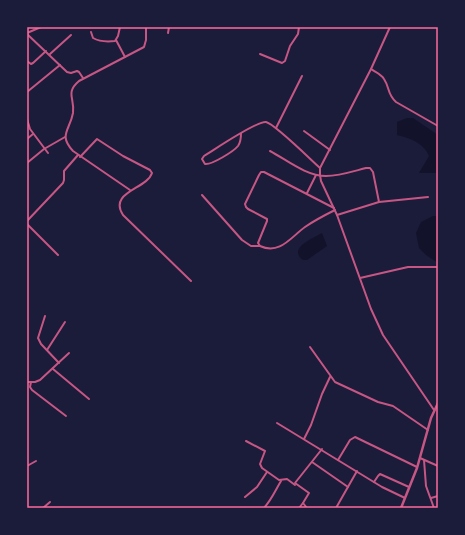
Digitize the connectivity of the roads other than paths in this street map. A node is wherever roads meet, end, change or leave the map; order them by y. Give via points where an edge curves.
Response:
1 (41, 27) edge
2 (120, 27) edge
3 (146, 27) edge
4 (169, 27) edge
5 (298, 27) edge
6 (390, 27) edge
7 (91, 32) dead end
8 (27, 34) edge
9 (168, 34) dead end
10 (71, 35) dead end
11 (116, 40) junction
12 (46, 50) junction
13 (50, 54) junction
14 (260, 54) dead end
15 (126, 57) junction
16 (27, 61) edge
17 (60, 65) junction
18 (371, 69) junction
19 (302, 76) dead end
20 (83, 78) junction
21 (27, 92) edge
22 (27, 119) edge
23 (438, 126) edge
24 (276, 128) junction
25 (304, 131) dead end
26 (241, 133) junction
27 (33, 134) junction
28 (65, 137) junction
29 (27, 139) edge
30 (44, 150) junction
31 (330, 150) junction
32 (270, 151) dead end
33 (48, 153) dead end
34 (78, 155) junction
35 (80, 157) junction
36 (27, 163) edge
37 (320, 168) junction
38 (316, 175) junction
39 (320, 175) junction
40 (130, 190) junction
41 (307, 193) junction
42 (202, 195) dead end
43 (428, 197) dead end
44 (378, 202) junction
45 (335, 209) junction
46 (337, 215) junction
47 (27, 221) edge
48 (27, 224) edge
49 (260, 246) junction
50 (58, 255) dead end
51 (438, 267) edge
52 (360, 278) junction
53 (191, 281) dead end
54 (45, 316) dead end
55 (65, 322) dead end
56 (310, 347) dead end
57 (47, 350) junction
58 (69, 353) dead end
59 (59, 363) junction
60 (53, 369) junction
61 (330, 377) junction
62 (27, 382) edge
63 (31, 382) junction
64 (89, 399) dead end
65 (438, 404) edge
66 (434, 410) junction
67 (66, 416) dead end
68 (277, 423) dead end
69 (428, 430) junction
70 (304, 439) junction
71 (246, 441) dead end
72 (322, 450) junction
73 (420, 458) junction
74 (338, 460) junction
75 (424, 460) junction
76 (36, 461) dead end
77 (312, 462) junction
78 (27, 466) edge
79 (438, 466) edge
80 (417, 468) junction
81 (357, 471) junction
82 (267, 472) junction
83 (281, 481) junction
84 (374, 482) junction
85 (296, 484) junction
86 (409, 486) junction
87 (348, 487) junction
88 (438, 496) edge
89 (245, 497) dead end
90 (405, 498) junction
91 (430, 498) junction
92 (50, 502) dead end
93 (303, 503) junction
94 (43, 508) edge
95 (264, 508) edge
96 (299, 508) edge
97 (307, 508) edge
98 (336, 508) edge
99 (401, 508) edge
100 (434, 508) edge

1 - 8 street
2 - 11 street
3 - 15 street via 144,47
4 - 9 street
5 - 14 street via 298,34 282,63
6 - 18 street
7 - 11 street via 92,38 98,40
8 - 12 street
10 - 13 street
11 - 15 street
12 - 13 street
12 - 16 street via 33,63
13 - 17 street
15 - 20 street
17 - 20 street via 69,73 79,72
17 - 21 street
18 - 23 street via 384,79 391,98
18 - 31 street
19 - 24 street
20 - 28 street via 71,88 73,112
22 - 27 street
24 - 26 street via 263,122
24 - 37 street
25 - 31 street
26 - 26 street via 204,156 203,162 210,164 235,149
27 - 29 street
27 - 30 street
28 - 30 street
28 - 34 street via 69,147
30 - 33 street
30 - 36 street
31 - 37 street
32 - 38 street
34 - 35 street
34 - 47 street via 64,172 63,183
35 - 40 street
35 - 40 street via 97,139 152,172 148,180
37 - 39 street
38 - 39 street
38 - 41 street
39 - 44 street via 329,176 370,168 373,172
39 - 45 street
40 - 53 street via 120,206 123,215
41 - 45 street
41 - 49 street via 267,172 261,172 245,204 248,209 267,218 258,240
42 - 49 street via 242,240 251,246
43 - 44 street
44 - 46 street
45 - 46 street
45 - 49 street via 303,228 288,242 268,249
46 - 52 street
48 - 50 street
51 - 52 street via 408,267
52 - 66 street via 383,335
54 - 57 street via 38,338
55 - 57 street
56 - 61 street
57 - 59 street
58 - 59 street
59 - 60 street
60 - 63 street via 40,380
60 - 64 street
61 - 69 street via 338,384 393,406
61 - 70 street
62 - 63 street
63 - 67 street via 32,390
65 - 66 street
66 - 69 street
68 - 70 street
69 - 73 street
70 - 72 street
71 - 82 street via 265,451 260,464
72 - 74 street
72 - 77 street
73 - 75 street
73 - 80 street
74 - 80 street via 350,440 355,437
74 - 81 street
75 - 79 street
75 - 91 street via 426,486
76 - 78 street
77 - 85 street
77 - 87 street
80 - 86 street
81 - 84 street
81 - 87 street
82 - 83 street
82 - 89 street via 257,487
83 - 85 street via 288,479
83 - 95 street
84 - 86 street via 380,474
84 - 90 street
85 - 93 street via 309,493
86 - 90 street
87 - 98 street
88 - 91 street
90 - 99 street
91 - 100 street
92 - 94 street
93 - 96 street
93 - 97 street

